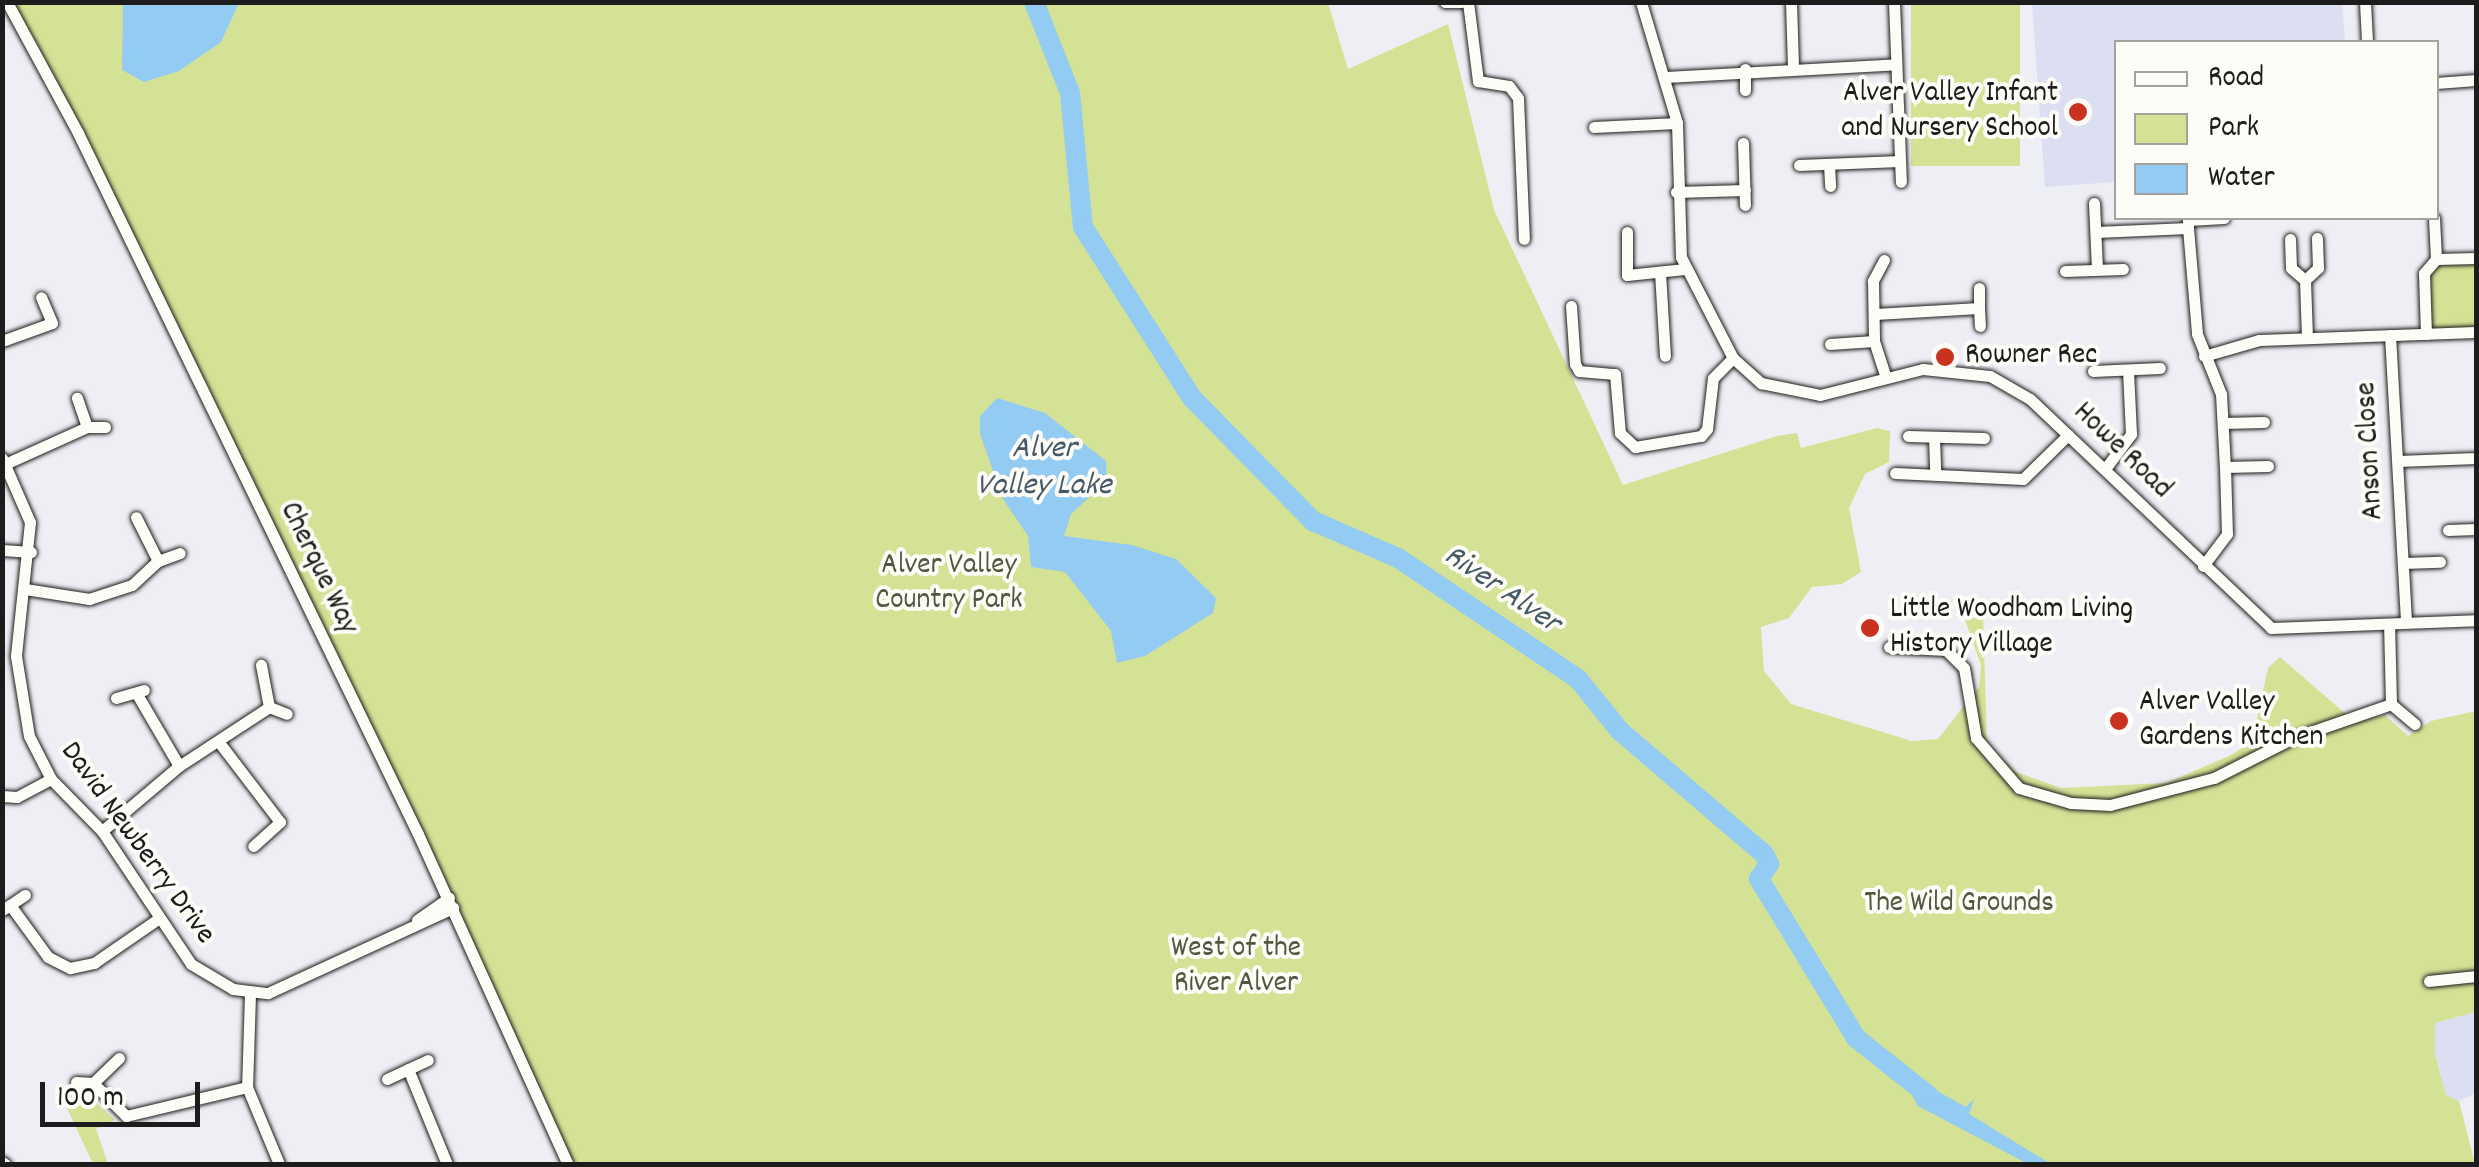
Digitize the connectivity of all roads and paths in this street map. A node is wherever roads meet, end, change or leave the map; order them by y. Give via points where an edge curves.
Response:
1 (6, 2) edge
2 (1445, 2) edge
3 (1464, 2) edge
4 (1640, 2) edge
5 (1791, 2) edge
6 (1894, 2) edge
7 (2365, 2) edge
8 (2367, 40) edge
9 (1896, 64) junction
10 (1793, 66) junction
11 (1745, 69) junction
12 (1667, 77) junction
13 (2476, 80) edge
14 (2439, 83) edge
15 (1745, 90) dead end
16 (1677, 123) junction
17 (1594, 127) dead end
18 (1743, 143) dead end
19 (1900, 161) junction
20 (1829, 164) junction
21 (1798, 165) dead end
22 (1901, 182) dead end
23 (1830, 186) dead end
24 (1745, 190) junction
25 (1676, 192) junction
26 (2094, 204) dead end
27 (1745, 205) dead end
28 (2188, 220) edge
29 (2434, 220) edge
30 (2188, 228) junction
31 (1626, 232) dead end
32 (2096, 232) junction
33 (2317, 238) dead end
34 (1524, 239) dead end
35 (2290, 239) dead end
36 (2476, 258) edge
37 (2436, 259) junction
38 (1884, 260) dead end
39 (2123, 268) dead end
40 (1685, 269) junction
41 (2097, 269) junction
42 (2065, 271) dead end
43 (1660, 272) junction
44 (2305, 280) junction
45 (1979, 288) dead end
46 (41, 297) dead end
47 (1571, 306) dead end
48 (1979, 308) junction
49 (1875, 314) junction
50 (1980, 326) dead end
51 (2476, 332) edge
52 (2426, 334) junction
53 (2390, 335) junction
54 (2308, 338) junction
55 (2, 341) edge
56 (1874, 341) junction
57 (1830, 344) dead end
58 (1665, 356) dead end
59 (2204, 356) junction
60 (1733, 358) junction
61 (2160, 368) dead end
62 (2128, 370) junction
63 (2092, 371) dead end
64 (1886, 376) junction
65 (77, 398) dead end
66 (2264, 422) dead end
67 (2223, 424) junction
68 (87, 426) junction
69 (105, 427) dead end
70 (2068, 435) junction
71 (1908, 436) dead end
72 (1934, 436) junction
73 (1984, 438) dead end
74 (2476, 458) edge
75 (4, 461) edge
76 (2398, 461) junction
77 (2268, 466) dead end
78 (2105, 468) junction
79 (2225, 468) junction
80 (1895, 473) dead end
81 (1935, 473) junction
82 (136, 517) dead end
83 (2476, 529) edge
84 (2448, 530) dead end
85 (2, 550) edge
86 (31, 552) junction
87 (180, 553) dead end
88 (158, 562) junction
89 (2440, 562) dead end
90 (2403, 564) junction
91 (2203, 566) junction
92 (25, 589) junction
93 (2476, 620) edge
94 (2406, 622) junction
95 (2389, 624) junction
96 (1889, 647) dead end
97 (9, 656) edge
98 (261, 665) dead end
99 (116, 698) dead end
100 (2391, 704) junction
101 (269, 707) junction
102 (286, 714) dead end
103 (2415, 724) dead end
104 (218, 741) junction
105 (178, 766) junction
106 (51, 779) junction
107 (2, 796) edge
108 (280, 822) junction
109 (294, 824) dead end
110 (102, 831) junction
111 (254, 846) dead end
112 (25, 895) dead end
113 (451, 903) junction
114 (6, 908) edge
115 (158, 919) junction
116 (2476, 976) edge
117 (2430, 981) dead end
118 (250, 994) junction
119 (119, 1058) dead end
120 (428, 1060) dead end
121 (408, 1069) junction
122 (386, 1080) dead end
123 (76, 1082) dead end
124 (93, 1083) junction
125 (248, 1086) junction
126 (279, 1164) edge
127 (447, 1164) edge
128 (568, 1164) edge

1 - 113 street, Cherque Way via 95,168
2 - 3 street
3 - 34 street via 1478,80 1509,86 1518,98
4 - 12 street, Howe Road
5 - 10 street
6 - 9 street
7 - 8 street
9 - 10 street
9 - 19 street
10 - 11 street
11 - 12 street
11 - 15 street
12 - 16 street, Howe Road
13 - 14 street
16 - 17 street
16 - 25 street, Howe Road
18 - 24 street
19 - 20 street
19 - 22 street
20 - 21 street
20 - 23 street
24 - 25 street
24 - 27 street
25 - 40 street, Howe Road
26 - 32 street
28 - 30 street
29 - 37 street
30 - 32 street
30 - 59 street
31 - 43 street via 1627,275
32 - 41 street
33 - 44 street via 2318,268
35 - 44 street via 2290,268
36 - 37 street
37 - 52 street via 2424,274
38 - 49 street via 1873,281
39 - 41 street
40 - 43 street
40 - 60 street, Howe Road
41 - 42 street
43 - 58 street
44 - 54 street
45 - 48 street
46 - 55 street via 54,328
47 - 60 street via 1575,364 1580,371 1615,374 1624,442 1689,442 1701,436 1708,429 1712,378
48 - 49 street
48 - 50 street
49 - 56 street
51 - 52 street
52 - 53 street
53 - 54 street
53 - 76 street, Anson Close
54 - 59 street via 2259,340
56 - 57 street
56 - 64 street
59 - 67 street via 2221,394
60 - 64 street, Howe Road via 1762,383 1797,395
61 - 62 street
62 - 63 street
62 - 78 street via 2131,434
64 - 70 street, Howe Road via 1947,368 1990,376 2025,395
65 - 68 street
66 - 67 street
67 - 79 street
68 - 69 street
68 - 75 street
70 - 78 street, Howe Road
70 - 81 street via 2023,479
71 - 72 street
72 - 73 street
72 - 81 street
74 - 76 street
75 - 86 street, David Newberry Drive via 26,509
76 - 90 street, Anson Close
77 - 79 street
78 - 91 street, Howe Road
79 - 91 street via 2227,534
80 - 81 street
82 - 88 street
83 - 84 street
85 - 86 street
86 - 92 street, David Newberry Drive
87 - 88 street
88 - 92 street via 132,586 104,597
89 - 90 street
90 - 94 street, Anson Close
91 - 95 street, Howe Road via 2272,628
92 - 97 street, David Newberry Drive
93 - 94 street, Howe Road
94 - 95 street, Howe Road
95 - 100 street
96 - 100 street via 1946,650 1964,668 1976,738 1992,763 2019,788 2070,804 2156,796
97 - 106 street, David Newberry Drive via 29,736
98 - 101 street
99 - 105 street via 140,693
100 - 103 street
101 - 102 street
101 - 104 street
104 - 105 street
104 - 108 street
105 - 110 street
106 - 107 street via 17,797
106 - 110 street, David Newberry Drive
108 - 109 street
108 - 111 street
110 - 115 street, David Newberry Drive
112 - 114 street
113 - 118 street via 277,990
113 - 128 street, Cherque Way
114 - 115 street via 48,958 70,968 94,963
115 - 118 street, David Newberry Drive via 202,974
116 - 117 street
118 - 125 street
119 - 124 street
120 - 121 street
121 - 122 street
121 - 127 street
123 - 124 street
124 - 125 street via 113,1108 132,1118 190,1096
125 - 126 street

